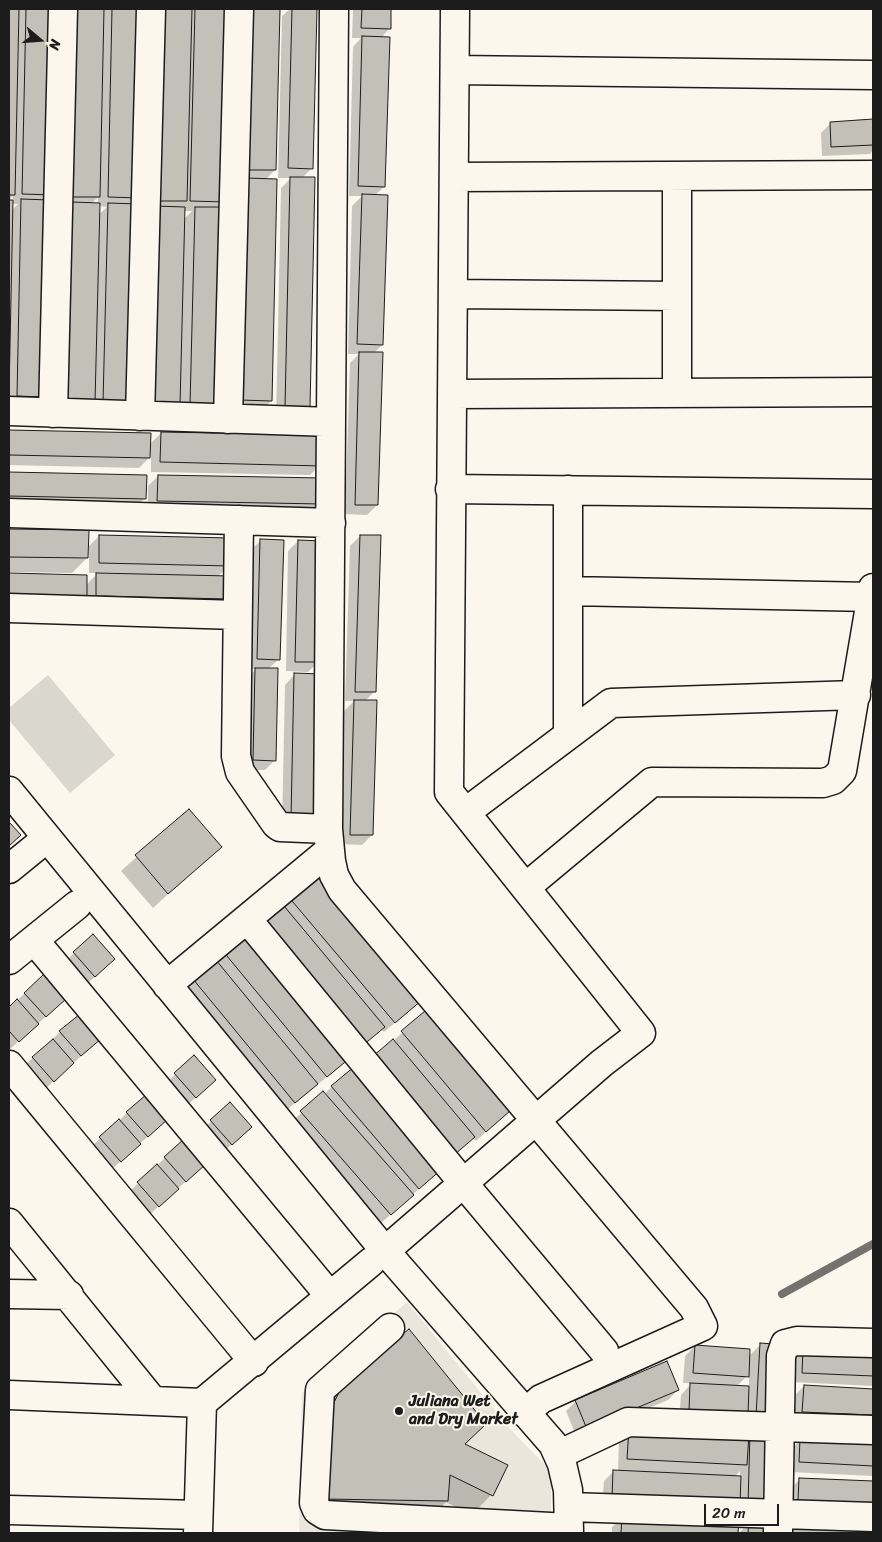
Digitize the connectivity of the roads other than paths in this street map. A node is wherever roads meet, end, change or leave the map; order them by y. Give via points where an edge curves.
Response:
1 (63, 9) edge
2 (151, 9) edge
3 (239, 9) edge
4 (334, 9) edge
5 (455, 9) edge
6 (455, 70) junction
7 (873, 75) edge
8 (873, 175) edge
9 (677, 176) junction
10 (454, 177) junction
11 (453, 294) junction
12 (677, 296) junction
13 (873, 392) edge
14 (677, 393) junction
15 (452, 394) junction
16 (9, 411) edge
17 (53, 413) junction
18 (140, 416) junction
19 (228, 419) junction
20 (331, 422) junction
21 (450, 489) junction
22 (568, 490) junction
23 (873, 494) edge
24 (9, 513) edge
25 (239, 520) junction
26 (330, 523) junction
27 (568, 591) junction
28 (872, 592) edge
29 (9, 608) edge
30 (237, 615) junction
31 (856, 695) junction
32 (568, 734) junction
33 (9, 791) edge
34 (466, 812) junction
35 (47, 838) junction
36 (329, 840) junction
37 (9, 869) edge
38 (526, 887) junction
39 (77, 905) dead end
40 (247, 919) junction
41 (34, 940) junction
42 (9, 960) edge
43 (167, 984) junction
44 (9, 1065) edge
45 (536, 1122) junction
46 (464, 1184) junction
47 (9, 1223) edge
48 (378, 1257) junction
49 (9, 1294) edge
50 (68, 1296) junction
51 (330, 1296) junction
52 (390, 1328) dead end
53 (873, 1343) edge
54 (604, 1351) dead end
55 (254, 1362) junction
56 (9, 1395) edge
57 (154, 1401) junction
58 (202, 1404) junction
59 (525, 1413) junction
60 (780, 1427) junction
61 (873, 1430) edge
62 (558, 1455) junction
63 (9, 1510) edge
64 (873, 1517) edge
65 (569, 1523) edge
66 (198, 1524) edge
67 (778, 1524) edge

1 - 17 street
2 - 18 street
3 - 19 street
4 - 20 street
5 - 6 street
6 - 7 street
6 - 10 street
8 - 9 street
9 - 10 street
9 - 12 street
10 - 11 street
11 - 12 street
11 - 15 street
12 - 14 street
13 - 14 street
14 - 15 street
15 - 21 street
16 - 17 street
17 - 18 street
18 - 19 street
19 - 20 street
20 - 26 street
21 - 22 street
21 - 34 street via 449,792
22 - 23 street
22 - 27 street
24 - 25 street
25 - 26 street
25 - 30 street
26 - 36 street
27 - 28 street
27 - 32 street
28 - 31 street
29 - 30 street
30 - 36 street via 236,756 240,772 276,824
31 - 32 street via 611,703
31 - 38 street via 842,771 834,780 823,783 652,782
32 - 34 street
33 - 35 street
34 - 38 street
35 - 37 street
35 - 43 street
36 - 40 street
36 - 45 street via 334,875 342,890
38 - 45 street via 641,1033
39 - 41 street
40 - 43 street
40 - 46 street
41 - 42 street
41 - 51 street
43 - 48 street
44 - 55 street
45 - 46 street
45 - 59 street via 694,1308 703,1326 541,1399
46 - 48 street
46 - 54 street
47 - 50 street
48 - 51 street
48 - 59 street
49 - 50 street
50 - 57 street
51 - 55 street
52 - 65 street via 320,1390 314,1504 317,1510 325,1515
53 - 60 street via 797,1341 786,1344 781,1356
55 - 58 street
56 - 57 street
57 - 58 street
58 - 66 street
59 - 62 street
60 - 61 street
60 - 62 street via 628,1422
60 - 67 street
62 - 65 street via 568,1490
63 - 66 street
64 - 67 street
65 - 67 street

